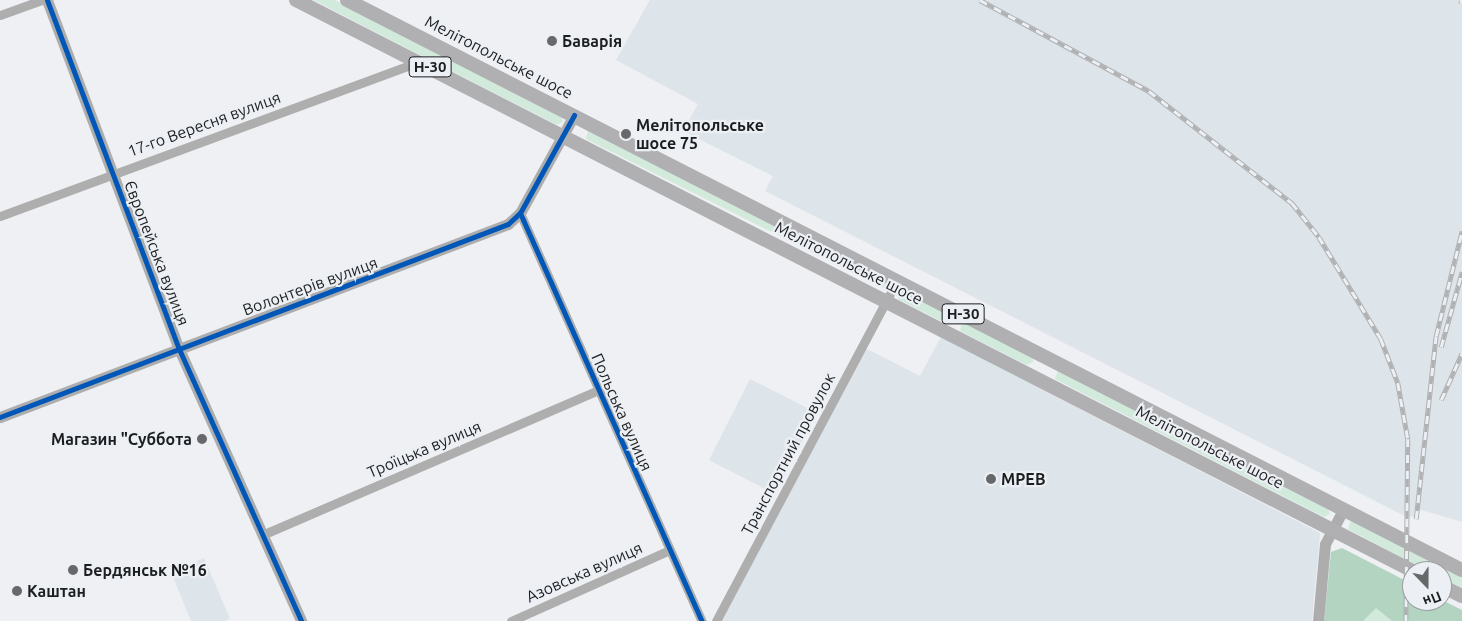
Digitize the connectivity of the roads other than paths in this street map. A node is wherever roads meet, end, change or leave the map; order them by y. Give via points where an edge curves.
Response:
1 (42, 0) edge
2 (47, 0) edge
3 (296, 0) edge
4 (347, 0) edge
5 (0, 15) edge
6 (419, 62) junction
7 (574, 115) junction
8 (563, 136) junction
9 (114, 174) junction
10 (520, 213) junction
11 (0, 216) edge
12 (897, 280) junction
13 (886, 301) junction
14 (179, 349) junction
15 (598, 390) junction
16 (0, 417) edge
17 (1344, 510) junction
18 (1333, 530) junction
19 (262, 535) junction
20 (670, 550) junction
21 (1402, 565) edge
22 (1462, 570) edge
23 (301, 621) edge
24 (511, 621) edge
25 (702, 621) edge
26 (716, 621) edge
27 (1318, 621) edge

1 - 5 street
2 - 9 street, Європейська вулиця
3 - 6 main road, Мелітопольське шосе / Н-30
4 - 7 main road, Мелітопольське шосе / Н-30
6 - 8 main road, Мелітопольське шосе / Н-30
6 - 9 street, 17-го Вересня вулиця
7 - 8 street, Волонтерів вулиця
7 - 12 main road, Мелітопольське шосе / Н-30
8 - 10 street, Волонтерів вулиця
8 - 13 main road, Мелітопольське шосе / Н-30
9 - 11 street, 17-го Вересня вулиця
9 - 14 street, Європейська вулиця
10 - 14 street, Волонтерів вулиця via 493,232
10 - 15 street, Польська вулиця
12 - 13 street, Транспортний провулок
12 - 17 main road, Мелітопольське шосе / Н-30
13 - 18 main road, Мелітопольське шосе / Н-30
13 - 26 street, Транспортний провулок
14 - 16 street, Волонтерів вулиця
14 - 19 street, Європейська вулиця
15 - 19 street, Троїцька вулиця
15 - 20 street, Польська вулиця
17 - 18 street
17 - 22 main road, Мелітопольське шосе / Н-30
18 - 21 main road, Мелітопольське шосе / Н-30
18 - 27 street via 1325,544
19 - 23 street, Європейська вулиця
20 - 24 street, Азовська вулиця
20 - 25 street, Польська вулиця

